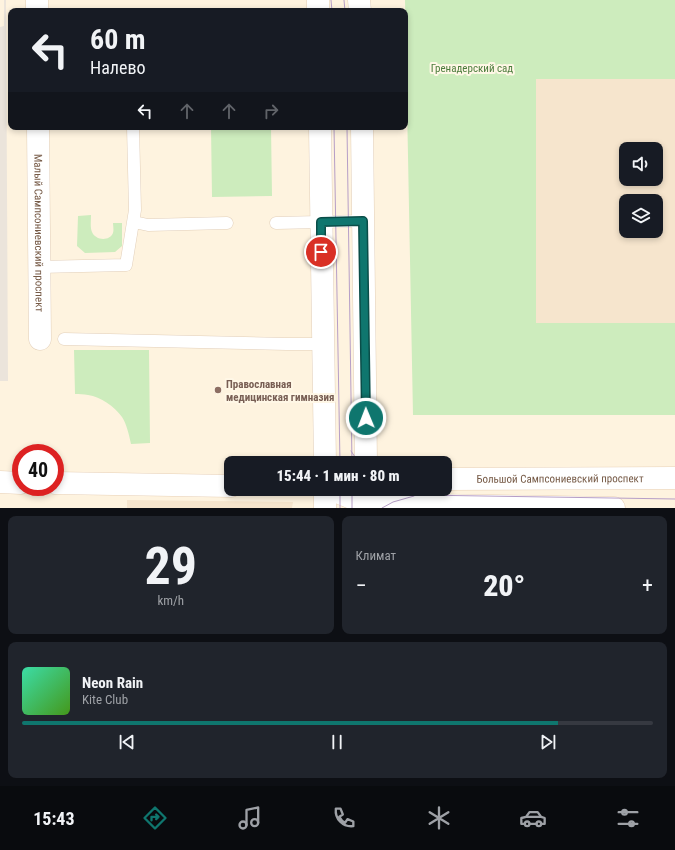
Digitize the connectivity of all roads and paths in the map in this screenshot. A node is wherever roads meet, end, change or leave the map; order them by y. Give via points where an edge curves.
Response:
1 (38, 130) edge
2 (133, 130) edge
3 (320, 130) edge
4 (362, 130) edge
5 (363, 221) junction
6 (134, 222) junction
7 (321, 222) junction
8 (276, 223) dead end
9 (227, 224) dead end
10 (39, 267) junction
11 (40, 339) dead end
12 (64, 340) dead end
13 (322, 344) junction
14 (324, 456) edge
15 (366, 456) edge
16 (675, 478) edge
17 (452, 479) edge
18 (0, 482) edge
19 (12, 483) edge
20 (64, 483) edge
21 (224, 486) edge
22 (325, 496) edge
23 (353, 496) edge
24 (366, 500) edge
25 (325, 508) edge
26 (614, 508) edge

1 - 10 street, Малый Сампсониевский проспект
2 - 6 lane
3 - 7 street
4 - 5 street
5 - 7 lane
5 - 15 street
6 - 9 lane via 148,225
6 - 10 lane via 126,265
7 - 8 lane
7 - 13 street
10 - 11 street, Малый Сампсониевский проспект
12 - 13 lane
13 - 14 street
16 - 17 street, Большой Сампсониевский проспект
18 - 19 street
20 - 21 street
22 - 25 street
23 - 24 street
24 - 26 street

